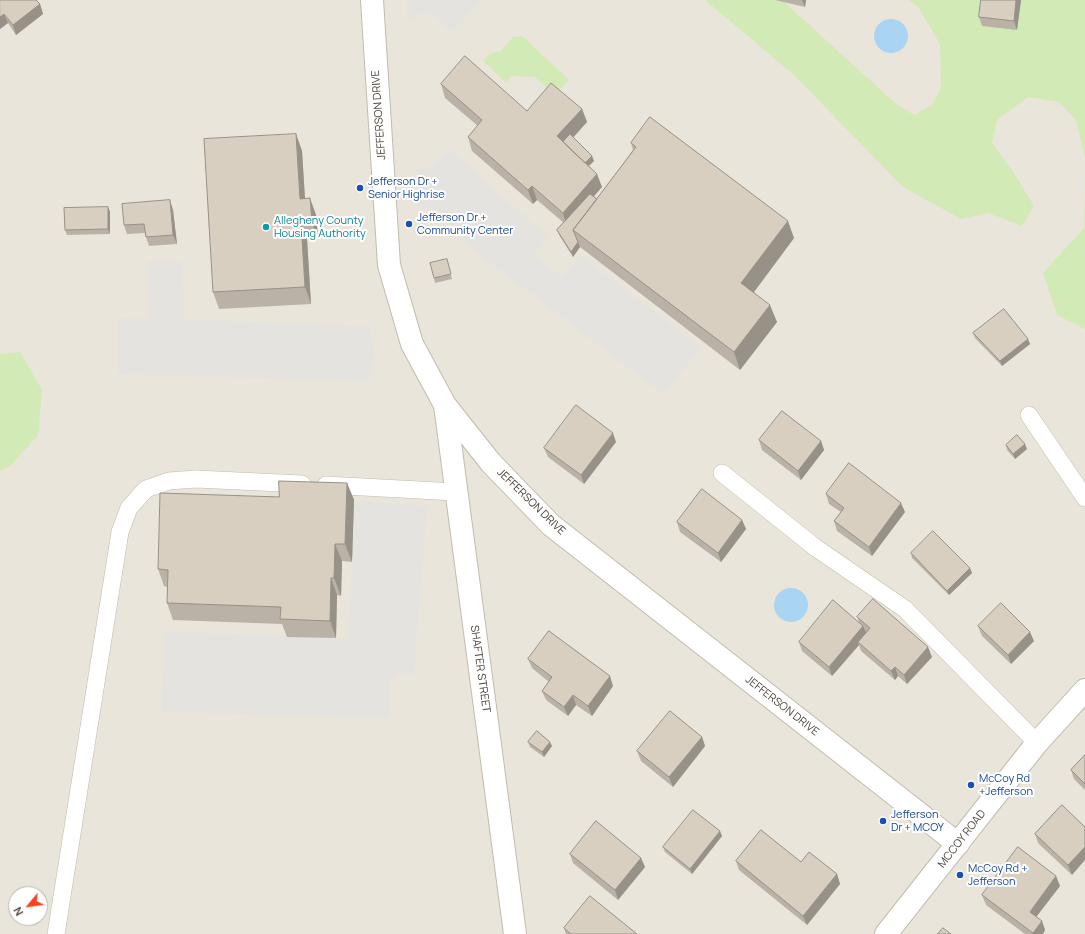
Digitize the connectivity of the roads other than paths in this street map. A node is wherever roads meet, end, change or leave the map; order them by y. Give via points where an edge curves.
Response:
1 (372, 0) edge
2 (445, 405) junction
3 (1030, 415) dead end
4 (722, 474) dead end
5 (456, 492) junction
6 (1085, 498) edge
7 (1085, 690) edge
8 (1037, 743) junction
9 (958, 844) junction
10 (56, 934) edge
11 (515, 934) edge
12 (886, 934) edge

1 - 2 street, JEFFERSON DRIVE via 389,265 412,344
2 - 5 street, SHAFTER STREET
2 - 9 street, JEFFERSON DRIVE via 491,463 551,525
3 - 6 lane
4 - 8 lane via 816,548 905,609
5 - 10 lane via 196,479 169,480 146,489 129,508 120,532
5 - 11 street, SHAFTER STREET
7 - 8 street, MCCOY ROAD
8 - 9 street, MCCOY ROAD
9 - 12 street, MCCOY ROAD

